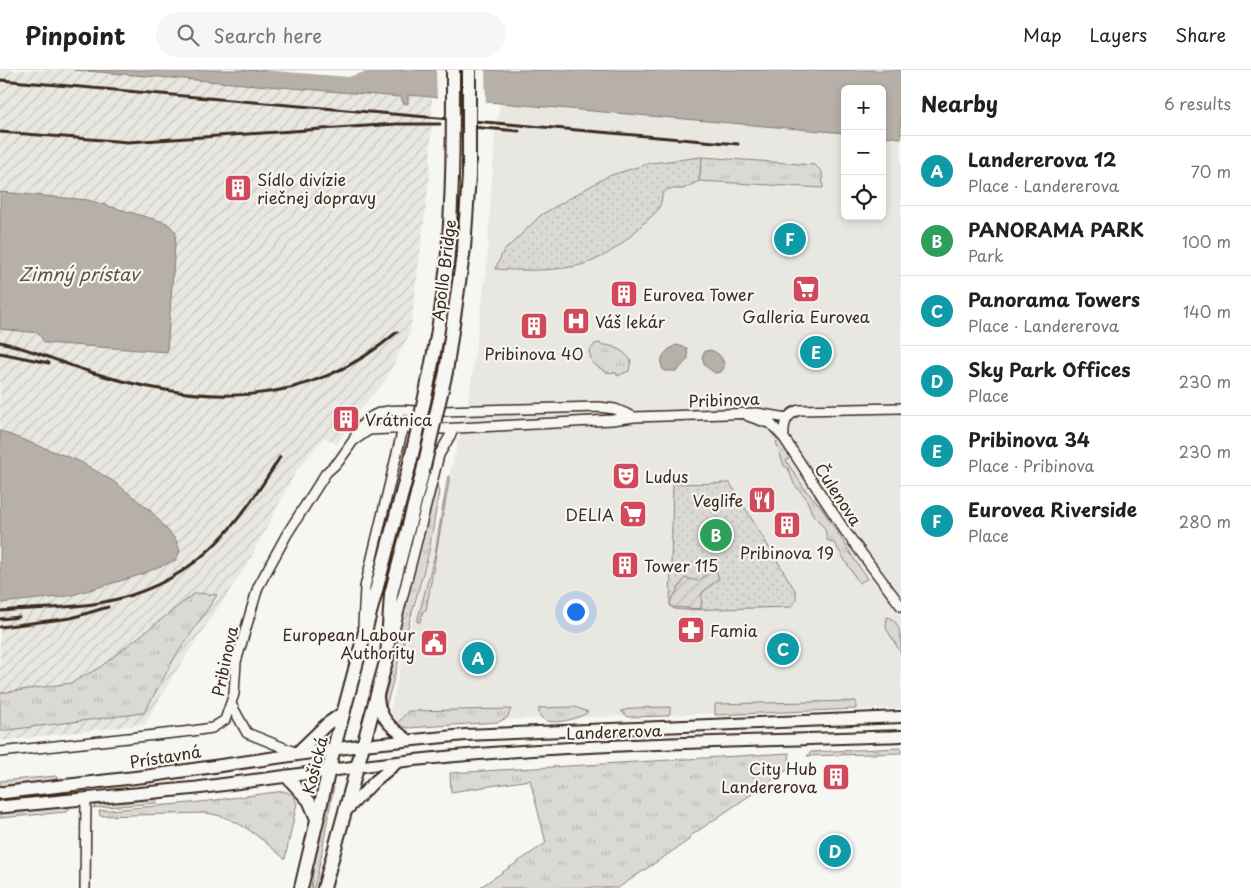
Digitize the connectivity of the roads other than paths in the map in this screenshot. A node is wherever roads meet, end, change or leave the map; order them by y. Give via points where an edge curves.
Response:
1 (453, 70) edge
2 (469, 70) edge
3 (901, 408) edge
4 (442, 412) dead end
5 (740, 414) junction
6 (634, 417) junction
7 (787, 418) junction
8 (407, 428) junction
9 (439, 428) dead end
10 (454, 429) junction
11 (784, 438) junction
12 (353, 441) junction
13 (409, 466) joint
14 (901, 606) edge
15 (361, 651) junction
16 (387, 658) junction
17 (377, 691) junction
18 (230, 704) junction
19 (344, 712) junction
20 (901, 717) edge
21 (901, 736) edge
22 (407, 740) junction
23 (363, 745) junction
24 (334, 748) junction
25 (0, 752) edge
26 (296, 754) junction
27 (399, 762) junction
28 (356, 767) junction
29 (329, 770) junction
30 (286, 776) junction
31 (0, 793) edge
32 (86, 799) junction
33 (0, 807) edge
34 (343, 814) junction
35 (317, 820) junction
36 (85, 888) edge
37 (301, 888) edge
38 (324, 888) edge

1 - 13 main road, Apollo Bridge, bridge via 452,180 446,267 430,378
2 - 16 main road, Apollo Bridge, bridge via 469,176 464,248 446,372 391,594
3 - 7 street via 805,409
4 - 6 street, Pribinova via 599,407
5 - 6 street, Pribinova
5 - 7 street, Pribinova via 765,413
5 - 11 street, Čulenova via 771,424
6 - 10 street, Pribinova
7 - 11 street via 783,426
8 - 12 street, Pribinova via 369,430
8 - 12 street via 418,411 379,413 365,420
8 - 15 street, Košická via 364,587
9 - 10 street, Pribinova
10 - 16 street via 439,455
11 - 14 street, Čulenova via 845,531
12 - 18 street, Pribinova via 304,506 258,587 236,662 234,694
13 - 15 main road, Košická
15 - 19 main road, Košická
16 - 17 main road
17 - 22 street via 379,711 388,725
17 - 23 main road
18 - 25 street, Pribinova via 225,720 212,728
18 - 26 street via 247,733
19 - 24 main road, Košická
19 - 26 main road
20 - 22 street, Landererova
21 - 27 street, Landererova via 532,750
22 - 23 street, Landererova
23 - 24 main road, Landererova
23 - 28 main road
24 - 26 main road, Prístavná
24 - 29 main road, Košická
26 - 31 main road, Prístavná
27 - 28 street, Landererova
27 - 34 street
28 - 29 main road, Landererova
28 - 34 main road
29 - 30 main road, Prístavná
29 - 35 main road, Košická
30 - 32 main road, Prístavná
30 - 35 main road via 309,801
32 - 33 main road, Prístavná
32 - 36 street
34 - 38 main road
35 - 37 main road, Košická

